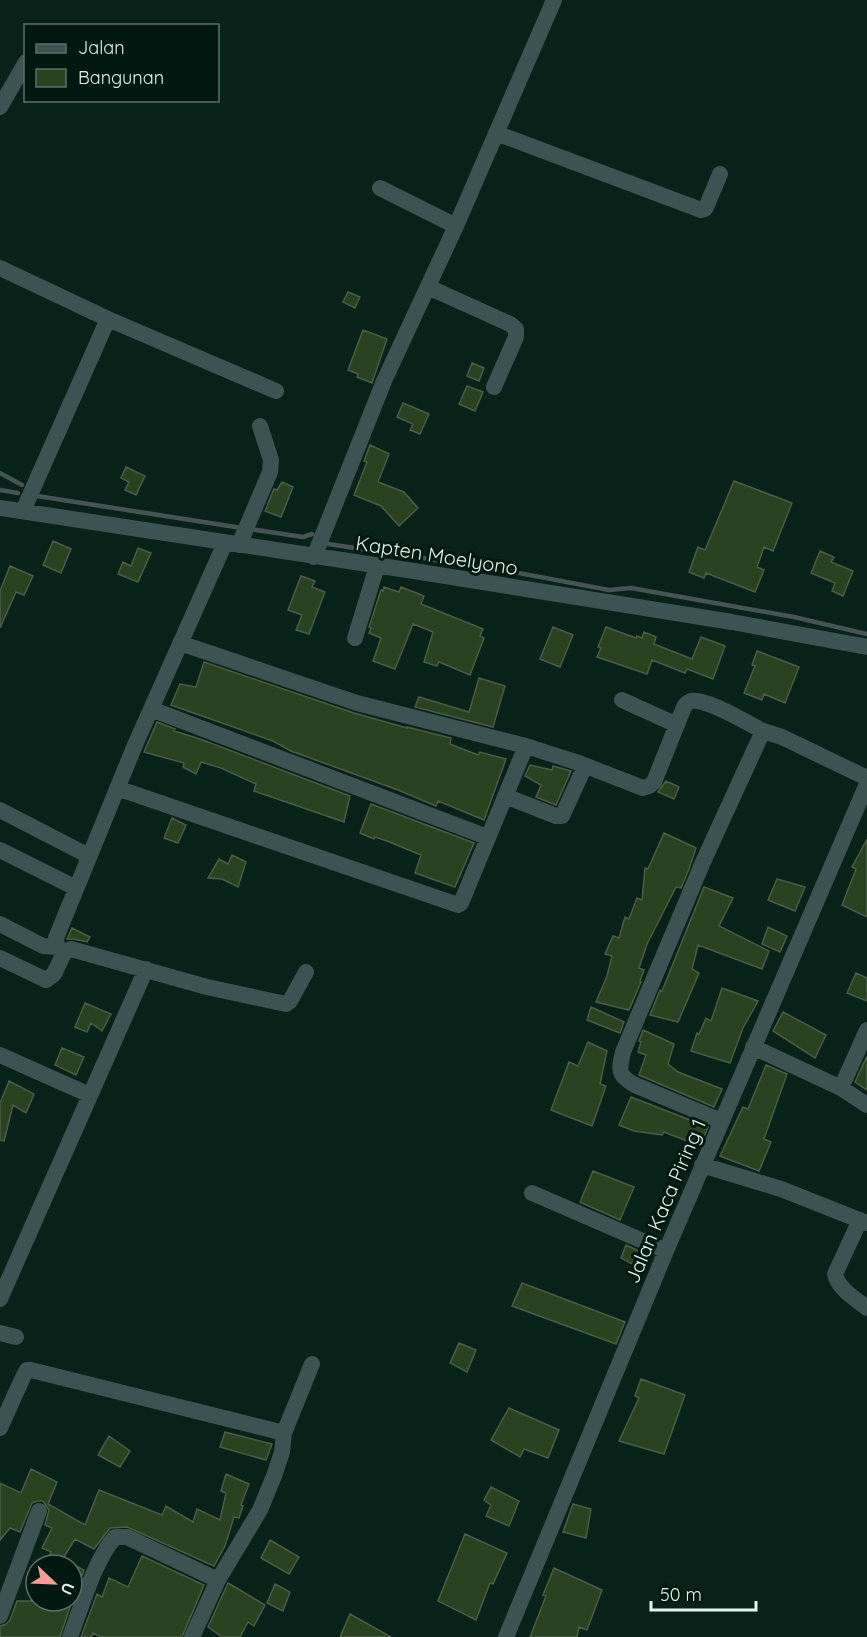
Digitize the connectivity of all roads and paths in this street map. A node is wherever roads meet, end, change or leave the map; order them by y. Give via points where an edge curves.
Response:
1 (554, 0) edge
2 (24, 65) edge
3 (0, 107) edge
4 (496, 134) junction
5 (720, 174) dead end
6 (380, 188) dead end
7 (456, 226) junction
8 (0, 268) edge
9 (428, 286) junction
10 (108, 319) junction
11 (494, 387) dead end
12 (276, 391) dead end
13 (260, 426) dead end
14 (0, 508) edge
15 (23, 511) junction
16 (232, 544) junction
17 (314, 557) junction
18 (377, 566) junction
19 (355, 638) dead end
20 (180, 643) junction
21 (867, 647) edge
22 (622, 700) dead end
23 (151, 709) junction
24 (677, 725) junction
25 (763, 730) junction
26 (526, 746) junction
27 (585, 766) junction
28 (867, 778) edge
29 (867, 784) edge
30 (117, 788) junction
31 (505, 796) junction
32 (0, 810) edge
33 (487, 837) junction
34 (0, 850) edge
35 (89, 856) junction
36 (76, 888) junction
37 (0, 924) edge
38 (60, 951) junction
39 (0, 958) edge
40 (146, 969) junction
41 (306, 972) dead end
42 (867, 1030) edge
43 (753, 1047) junction
44 (2, 1061) edge
45 (840, 1088) junction
46 (90, 1095) junction
47 (867, 1105) edge
48 (721, 1121) junction
49 (702, 1165) junction
50 (532, 1194) dead end
51 (864, 1222) edge
52 (666, 1251) junction
53 (0, 1299) edge
54 (867, 1308) edge
55 (312, 1364) dead end
56 (0, 1428) edge
57 (284, 1433) junction
58 (39, 1511) dead end
59 (218, 1580) junction
60 (0, 1616) edge
61 (70, 1637) edge
62 (192, 1637) edge
63 (506, 1637) edge

1 - 4 street
2 - 3 street
4 - 5 street via 701,210 705,209
4 - 7 street
6 - 7 street
7 - 9 street
8 - 10 street
9 - 11 street via 516,328 516,337
9 - 17 street via 384,381
10 - 12 street
10 - 15 street
13 - 16 street via 270,472
14 - 15 street, Kapten Moelyono
15 - 16 street, Kapten Moelyono
16 - 17 street, Kapten Moelyono
16 - 20 street
17 - 18 street, Kapten Moelyono
18 - 19 street
18 - 21 street, Kapten Moelyono
20 - 23 street
20 - 26 street via 357,703
22 - 24 street
23 - 30 street
23 - 33 street
24 - 25 street via 690,701
24 - 27 street via 649,786 636,786
25 - 28 street
25 - 48 street via 703,862 619,1068 623,1078 635,1085
26 - 27 street
26 - 31 street
27 - 31 street via 562,816
29 - 43 street, Jalan Kaca Piring 1
30 - 33 street via 458,905
30 - 35 street
31 - 33 street
32 - 35 street
34 - 36 street
35 - 36 street
36 - 38 street via 56,938
37 - 38 street
38 - 39 street via 54,974 46,980
38 - 40 street via 71,949
40 - 41 street via 285,1004
40 - 46 street
42 - 45 street
43 - 45 street
43 - 48 street, Jalan Kaca Piring 1
44 - 46 street
45 - 47 street
46 - 53 street
48 - 49 street, Jalan Kaca Piring 1
49 - 51 street via 781,1189
49 - 52 street, Jalan Kaca Piring 1
50 - 52 street
51 - 54 street via 835,1274 843,1287
52 - 63 street, Jalan Kaca Piring 1
55 - 57 street
56 - 57 street via 24,1375 31,1370
57 - 59 street via 282,1452 263,1502
58 - 60 street
59 - 61 street via 127,1537 116,1537 97,1567
59 - 62 street

